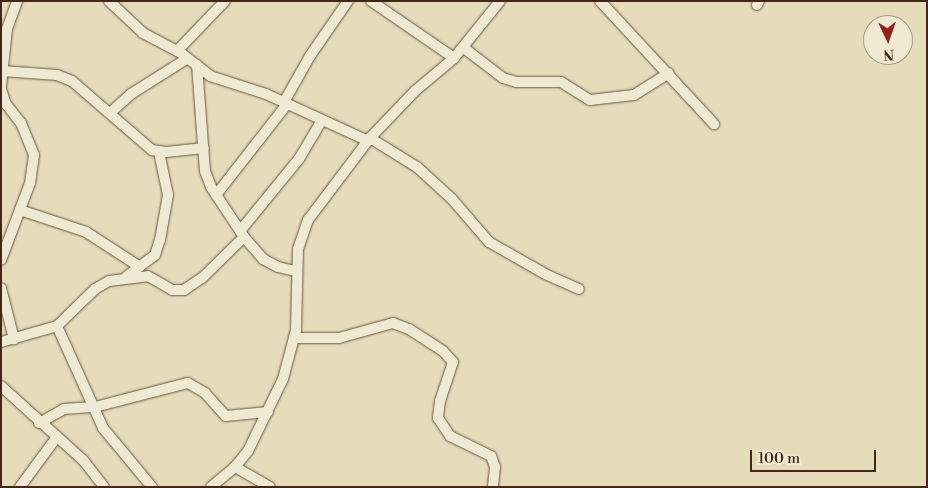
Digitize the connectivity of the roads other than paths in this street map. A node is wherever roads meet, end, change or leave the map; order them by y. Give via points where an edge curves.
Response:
1 (17, 1) edge
2 (108, 1) edge
3 (225, 1) edge
4 (348, 1) edge
5 (371, 1) edge
6 (500, 1) edge
7 (600, 1) edge
8 (464, 48) junction
9 (177, 51) junction
10 (454, 58) junction
11 (192, 61) junction
12 (2, 71) edge
13 (669, 73) junction
14 (2, 93) edge
15 (285, 103) junction
16 (111, 112) junction
17 (322, 120) junction
18 (714, 124) dead end
19 (369, 139) junction
20 (204, 148) junction
21 (158, 152) junction
22 (216, 195) junction
23 (20, 210) junction
24 (242, 234) junction
25 (1, 260) edge
26 (140, 267) junction
27 (296, 271) junction
28 (126, 277) junction
29 (1, 288) edge
30 (579, 289) dead end
31 (58, 326) junction
32 (295, 338) junction
33 (14, 339) junction
34 (1, 342) edge
35 (2, 389) edge
36 (95, 407) junction
37 (268, 412) junction
38 (39, 423) junction
39 (56, 438) junction
40 (235, 467) junction
41 (20, 487) edge
42 (104, 487) edge
43 (152, 487) edge
44 (211, 487) edge
45 (270, 487) edge
46 (493, 487) edge

1 - 12 street via 7,29
2 - 9 street via 143,33
3 - 9 street
4 - 15 street via 310,56
5 - 10 street
6 - 8 street
7 - 13 street
8 - 10 street
8 - 13 street via 503,78 516,82 561,82 590,100 634,95
9 - 11 street
10 - 19 street via 410,96
11 - 15 street via 215,78
11 - 16 street via 131,94
11 - 20 street
12 - 14 street
12 - 16 street via 56,75 72,81
13 - 18 street
14 - 23 street via 21,123 34,155 30,183
15 - 17 street
15 - 22 street
16 - 21 street via 145,145
17 - 19 street
17 - 24 street via 299,159
19 - 27 street via 308,220 298,249
19 - 30 street via 422,171 452,199 489,242
20 - 21 street
20 - 22 street via 205,171
21 - 26 street via 167,203 155,255
22 - 24 street
23 - 25 street
23 - 26 street via 86,232
24 - 27 street via 271,264
24 - 28 street via 202,278 184,290 172,290 148,276
26 - 28 street
27 - 32 street
28 - 31 street via 95,289
29 - 33 street
31 - 33 street
31 - 36 street
32 - 37 street
32 - 46 street via 339,338 393,323 409,329 443,351 453,362 438,418 450,436 491,456 495,467
33 - 34 street
35 - 38 street
36 - 37 street via 188,383 196,386 226,416
36 - 38 street via 64,409
36 - 43 street via 103,428
37 - 40 street
38 - 39 street
39 - 41 street
39 - 42 street via 83,460
40 - 44 street
40 - 45 street

